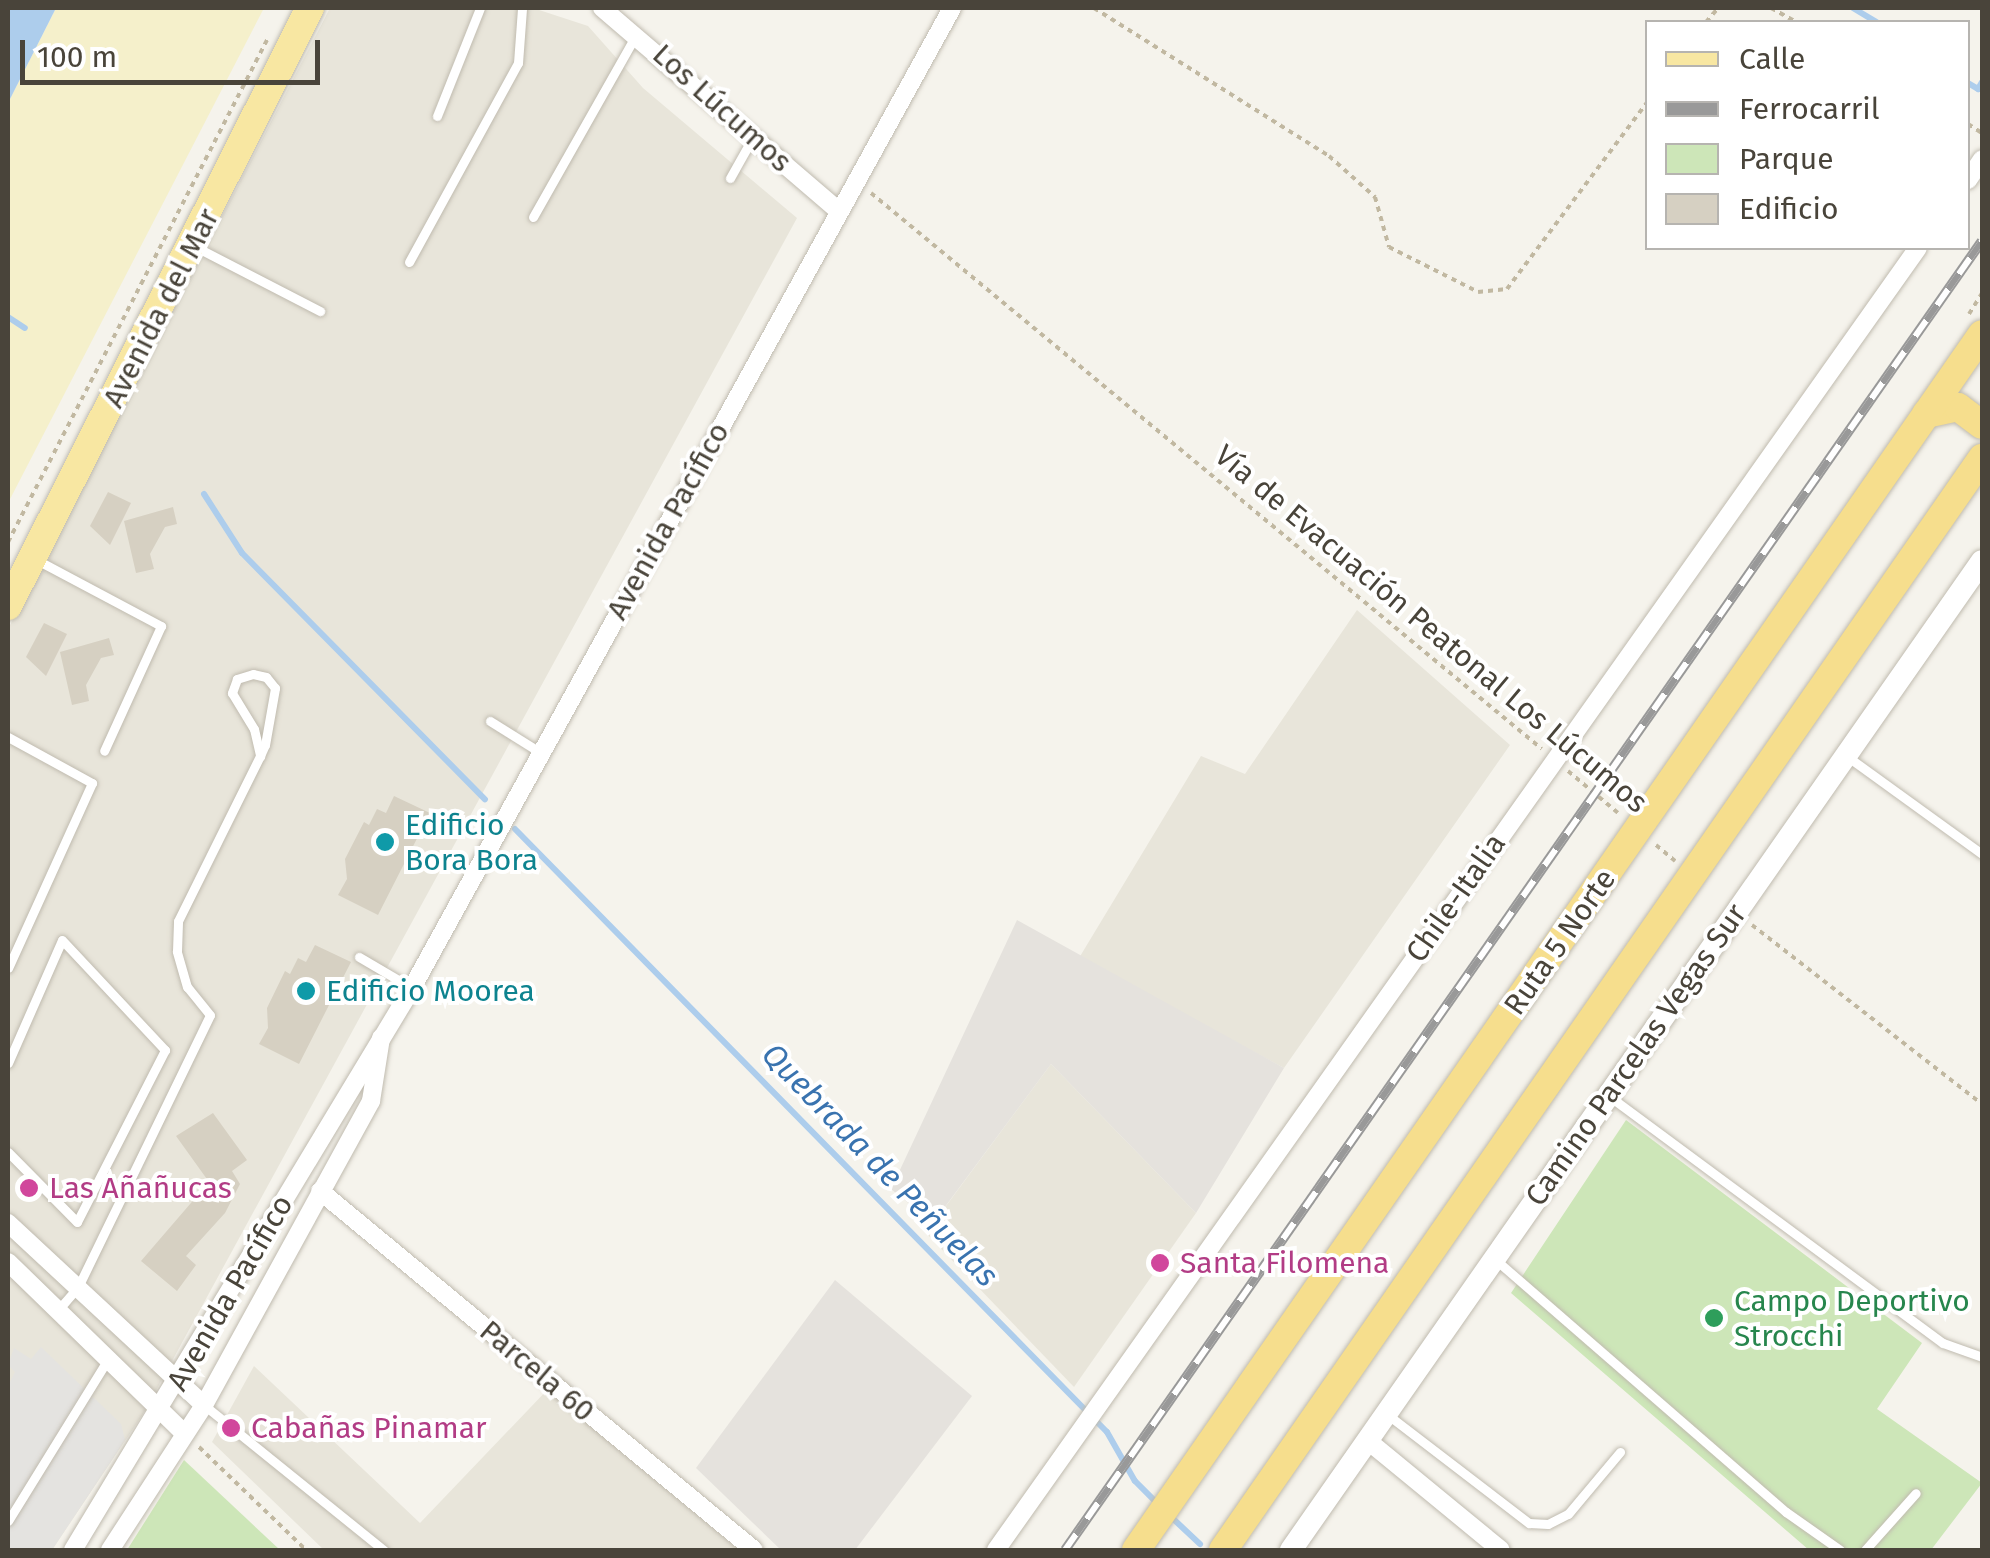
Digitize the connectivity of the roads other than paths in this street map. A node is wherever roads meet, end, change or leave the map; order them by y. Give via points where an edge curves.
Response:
1 (310, 8) edge
2 (480, 8) edge
3 (522, 8) edge
4 (602, 8) edge
5 (952, 8) edge
6 (637, 33) junction
7 (437, 116) dead end
8 (754, 136) junction
9 (730, 178) dead end
10 (839, 212) junction
11 (532, 217) dead end
12 (194, 246) junction
13 (1917, 250) edge
14 (409, 262) dead end
15 (320, 311) dead end
16 (1977, 321) edge
17 (1926, 414) junction
18 (1982, 426) edge
19 (1982, 458) edge
20 (33, 558) junction
21 (1982, 561) edge
22 (8, 606) edge
23 (490, 721) dead end
24 (8, 737) edge
25 (538, 750) junction
26 (104, 751) dead end
27 (1845, 755) junction
28 (260, 756) junction
29 (1982, 854) edge
30 (359, 957) dead end
31 (8, 968) edge
32 (412, 988) junction
33 (382, 1032) junction
34 (8, 1062) edge
35 (1606, 1095) junction
36 (8, 1152) edge
37 (320, 1191) junction
38 (8, 1223) edge
39 (1494, 1258) junction
40 (8, 1262) edge
41 (78, 1287) junction
42 (58, 1310) junction
43 (110, 1357) junction
44 (1982, 1357) edge
45 (178, 1385) junction
46 (204, 1406) junction
47 (162, 1412) junction
48 (1385, 1414) junction
49 (184, 1433) junction
50 (1367, 1440) junction
51 (1620, 1452) dead end
52 (1916, 1493) dead end
53 (8, 1520) edge
54 (74, 1550) edge
55 (110, 1550) edge
56 (384, 1550) edge
57 (754, 1550) edge
58 (996, 1550) edge
59 (1136, 1550) edge
60 (1222, 1550) edge
61 (1291, 1550) edge
62 (1501, 1550) edge
63 (1840, 1550) edge
64 (1865, 1550) edge

1 - 12 main road, Avenida del Mar
2 - 7 lane
3 - 14 lane via 518,63
4 - 6 street, Los Lúcumos
5 - 10 street, Avenida Pacífico
6 - 8 street, Los Lúcumos
6 - 11 lane
8 - 9 lane
8 - 10 street, Los Lúcumos
10 - 25 street, Avenida Pacífico
12 - 15 lane
12 - 20 main road, Avenida del Mar
13 - 58 street, Chile-Italia
16 - 17 highway, Ruta 5 Norte
17 - 18 highway via 1958,407
17 - 59 highway, Ruta 5 Norte
19 - 60 highway
20 - 22 main road, Avenida del Mar
20 - 26 lane via 161,626
21 - 27 street, Camino Parcelas Vegas Sur
23 - 25 lane
24 - 31 lane via 92,783
25 - 32 street, Avenida Pacífico
27 - 29 lane
27 - 35 street, Camino Parcelas Vegas Sur
28 - 28 lane via 275,688 253,674 237,679 232,693 254,730
28 - 41 lane via 178,921 177,951 187,987 210,1015
30 - 32 lane
32 - 33 street, Avenida Pacífico
33 - 37 street, Avenida Pacífico via 371,1101
33 - 45 street, Avenida Pacífico
34 - 36 lane via 62,940 165,1050 77,1222
35 - 39 street, Camino Parcelas Vegas Sur
35 - 44 lane via 1943,1343
37 - 46 street, Avenida Pacífico
37 - 57 street, Parcela 60
38 - 41 street
39 - 48 street, Camino Parcelas Vegas Sur
39 - 63 lane via 1786,1512
40 - 42 street
41 - 42 lane
41 - 45 street
42 - 43 street
43 - 47 street
43 - 53 lane
45 - 46 street
45 - 47 street, Avenida Pacífico
46 - 49 street, Avenida Pacífico
46 - 56 lane
47 - 49 street
47 - 54 street, Avenida Pacífico
48 - 50 street, Camino Parcelas Vegas Sur
48 - 51 lane via 1530,1523 1548,1524 1568,1514
49 - 55 street, Avenida Pacífico
50 - 61 street, Camino Parcelas Vegas Sur
50 - 62 street
52 - 64 lane

